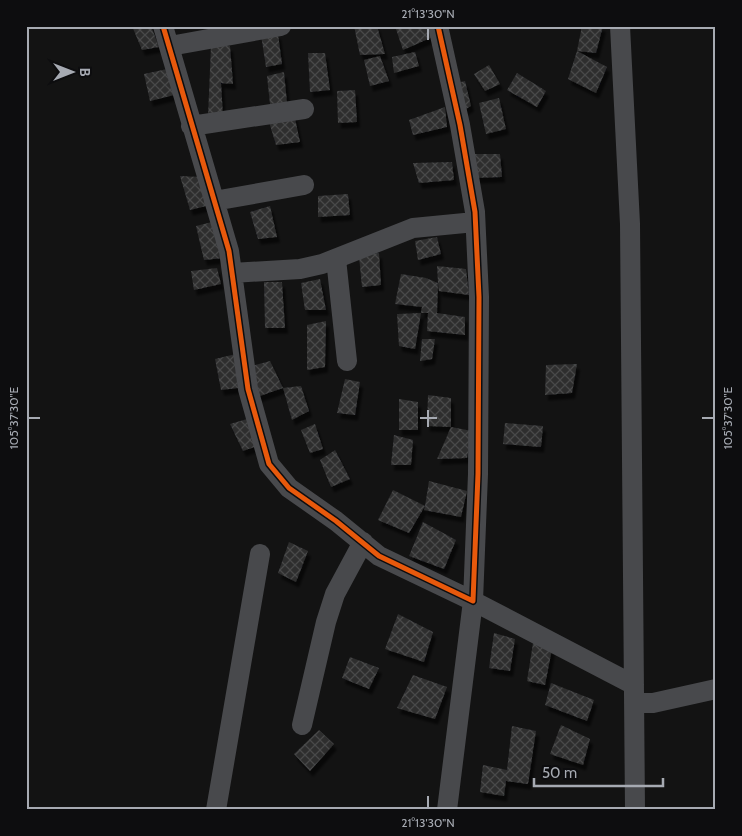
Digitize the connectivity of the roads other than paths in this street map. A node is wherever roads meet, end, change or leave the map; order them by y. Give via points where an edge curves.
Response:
1 (164, 26) edge
2 (281, 26) edge
3 (438, 26) edge
4 (620, 26) edge
5 (170, 46) junction
6 (304, 109) dead end
7 (191, 126) junction
8 (304, 185) dead end
9 (214, 201) junction
10 (475, 222) junction
11 (336, 259) junction
12 (232, 273) junction
13 (347, 361) dead end
14 (363, 542) junction
15 (260, 554) dead end
16 (472, 601) junction
17 (716, 689) edge
18 (634, 694) junction
19 (302, 725) dead end
20 (216, 810) edge
21 (447, 810) edge
22 (635, 810) edge

1 - 5 street
2 - 5 street
3 - 10 street via 465,153
4 - 18 street via 630,224
5 - 7 street
6 - 7 street
7 - 9 street
8 - 9 street
9 - 12 street
10 - 11 street via 413,228
10 - 16 street via 479,297 478,474
11 - 12 street via 300,270
11 - 13 street
12 - 14 street via 248,389 269,464 289,488
14 - 16 street via 380,556
14 - 19 street via 335,594
15 - 20 street
16 - 18 street
16 - 21 street
17 - 18 street via 653,702
18 - 22 street

